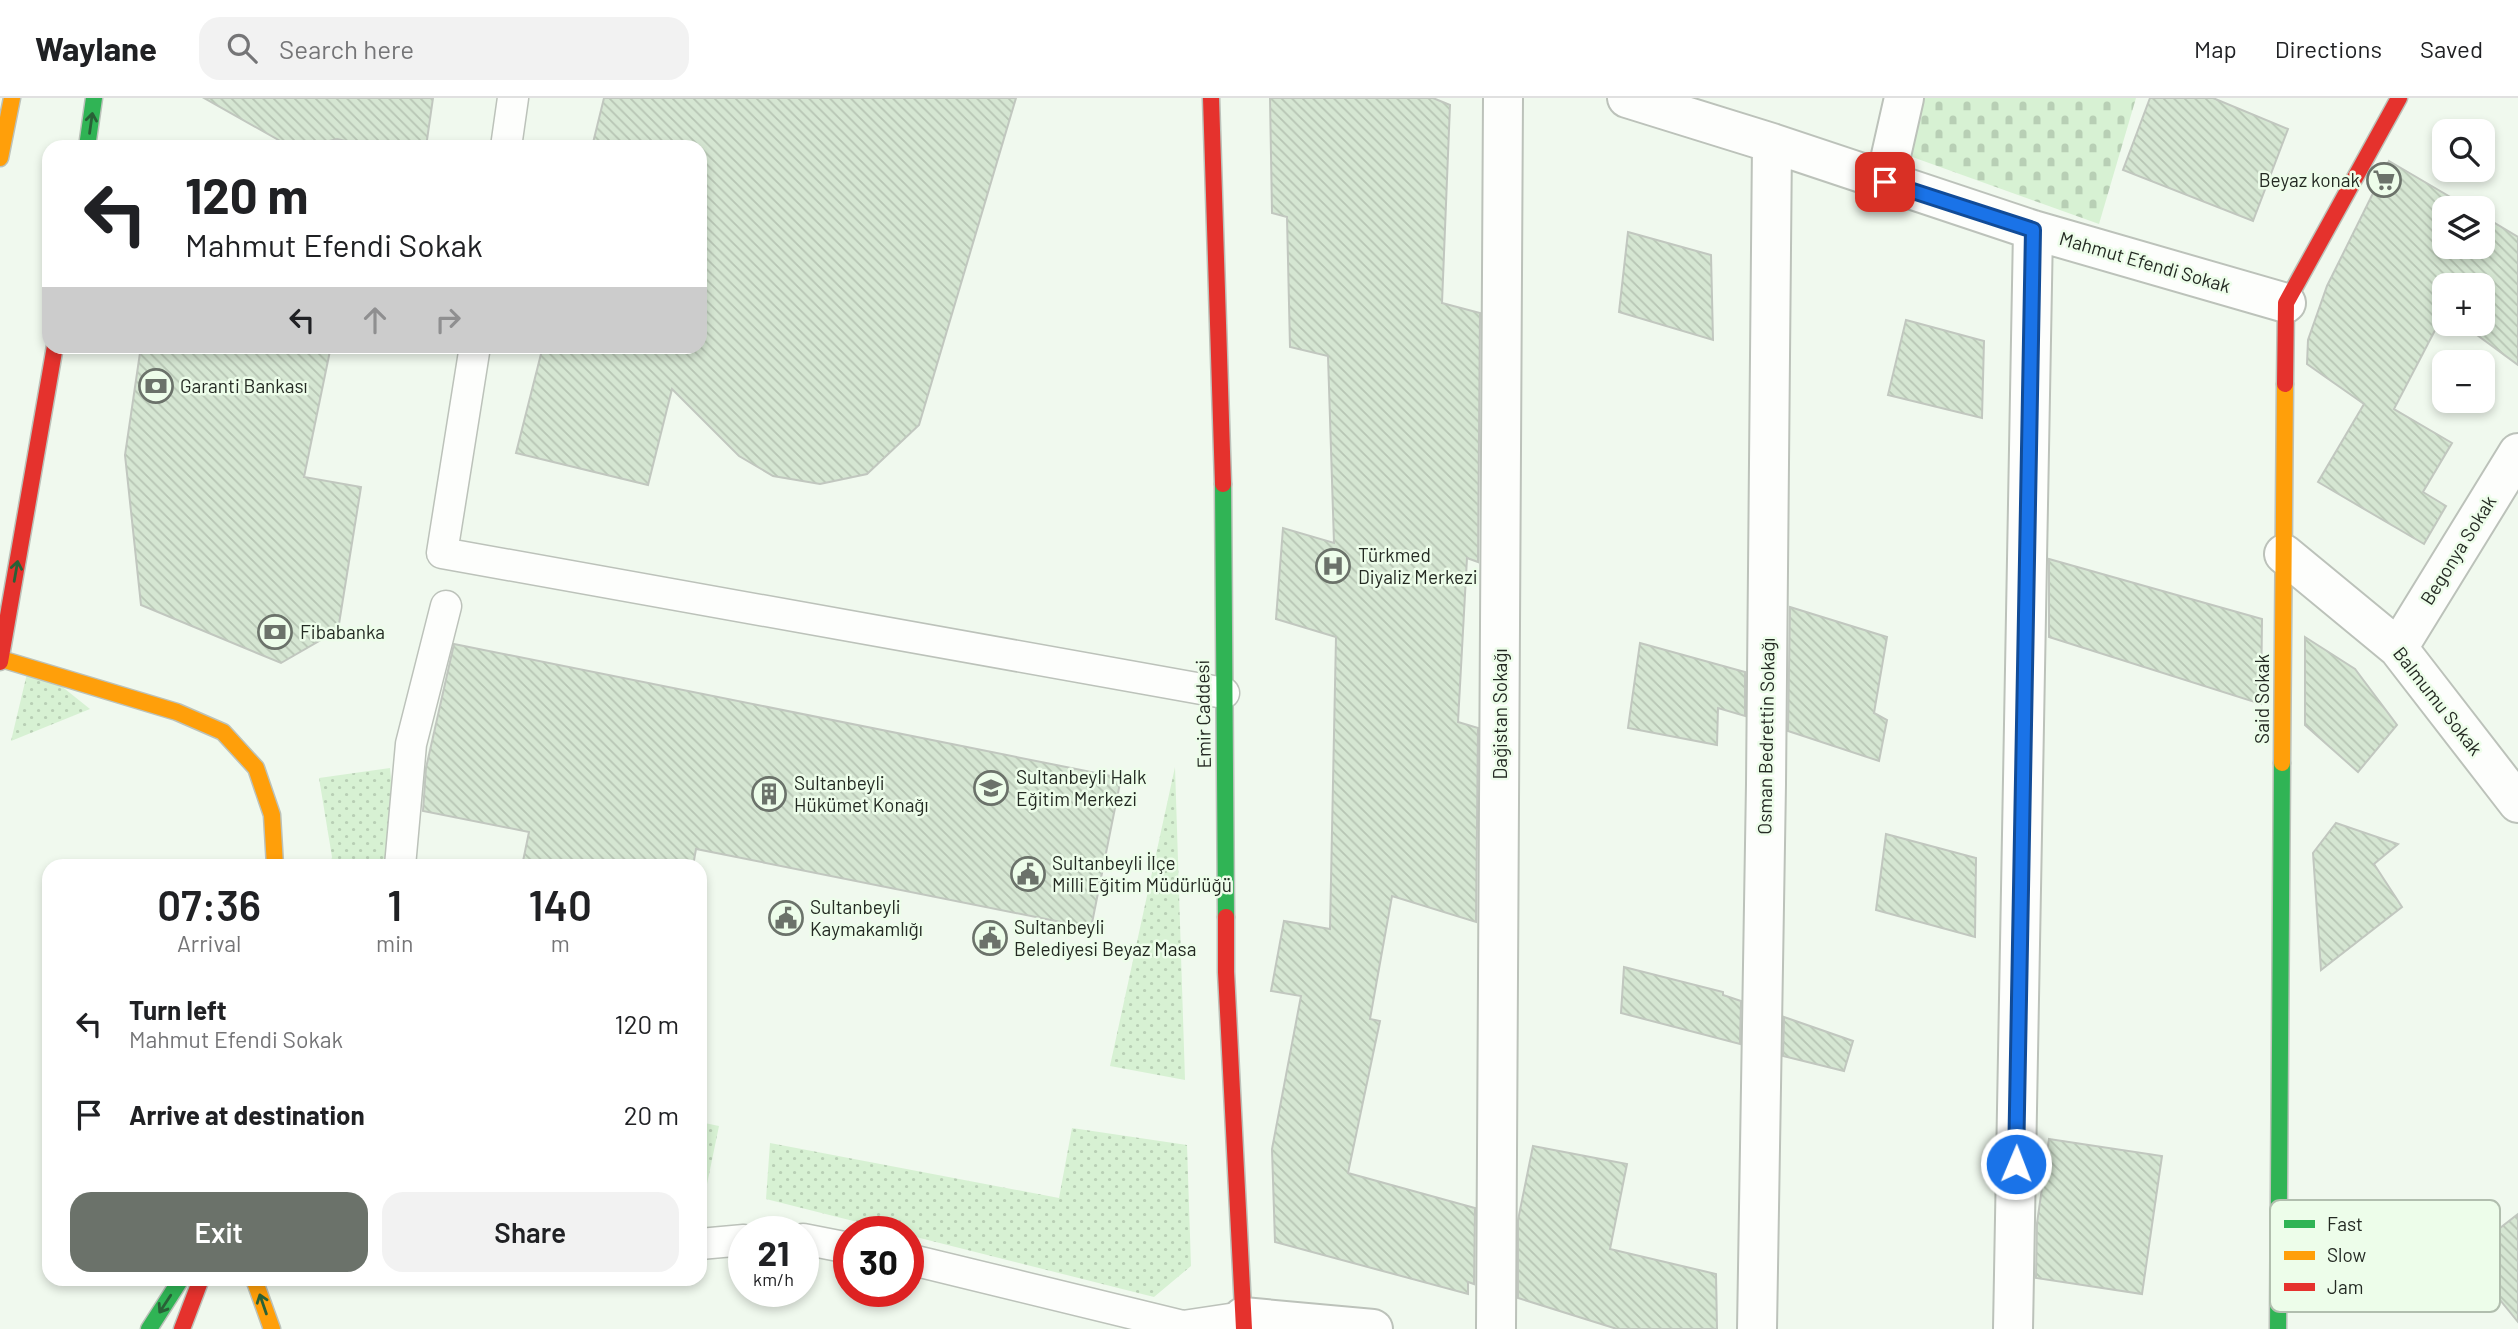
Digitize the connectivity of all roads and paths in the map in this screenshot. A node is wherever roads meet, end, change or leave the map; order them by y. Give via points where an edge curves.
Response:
1 (12, 98) edge
2 (94, 98) edge
3 (513, 98) edge
4 (1211, 98) edge
5 (1503, 98) edge
6 (1627, 98) edge
7 (1904, 98) edge
8 (2399, 98) edge
9 (88, 140) edge
10 (507, 140) edge
11 (1772, 143) junction
12 (0, 158) edge
13 (1885, 182) junction
14 (2033, 230) junction
15 (2286, 303) junction
16 (54, 354) edge
17 (474, 354) edge
18 (2518, 453) edge
19 (2284, 554) junction
20 (446, 606) dead end
21 (2398, 648) junction
22 (0, 661) edge
23 (1224, 693) junction
24 (2518, 803) edge
25 (275, 859) edge
26 (401, 859) edge
27 (2279, 1200) edge
28 (728, 1241) edge
29 (707, 1243) edge
30 (924, 1263) edge
31 (177, 1286) edge
32 (198, 1286) edge
33 (257, 1286) edge
34 (1242, 1325) edge
35 (149, 1329) edge
36 (182, 1329) edge
37 (272, 1329) edge
38 (1373, 1329) edge
39 (1496, 1329) edge
40 (1757, 1329) edge
41 (2013, 1329) edge

1 - 12 street
9 -> 2 street
3 - 10 lane
4 - 23 street, Emir Caddesi via 1223,471
5 - 39 street, Dağistan Sokağı
6 - 11 street, Mahmut Efendi Sokak
7 - 13 street
8 - 15 street, Said Sokak
11 - 13 street, Mahmut Efendi Sokak
11 - 40 street, Osman Bedrettin Sokağı
13 - 14 street, Mahmut Efendi Sokak
14 - 15 street, Mahmut Efendi Sokak
14 - 41 street
15 - 19 street, Said Sokak
22 -> 16 street
17 - 23 lane via 442,554
18 - 21 street, Begonya Sokak
19 - 21 street, Balmumu Sokak
19 - 27 street, Said Sokak
20 - 26 lane via 411,744
21 - 24 street, Balmumu Sokak
22 - 25 street via 177,712 223,732 256,768 272,815
23 - 34 street, Emir Caddesi via 1226,972
28 - 29 lane
30 - 34 lane via 1183,1326
31 -> 35 street
32 - 36 street
37 -> 33 street
34 - 38 street

